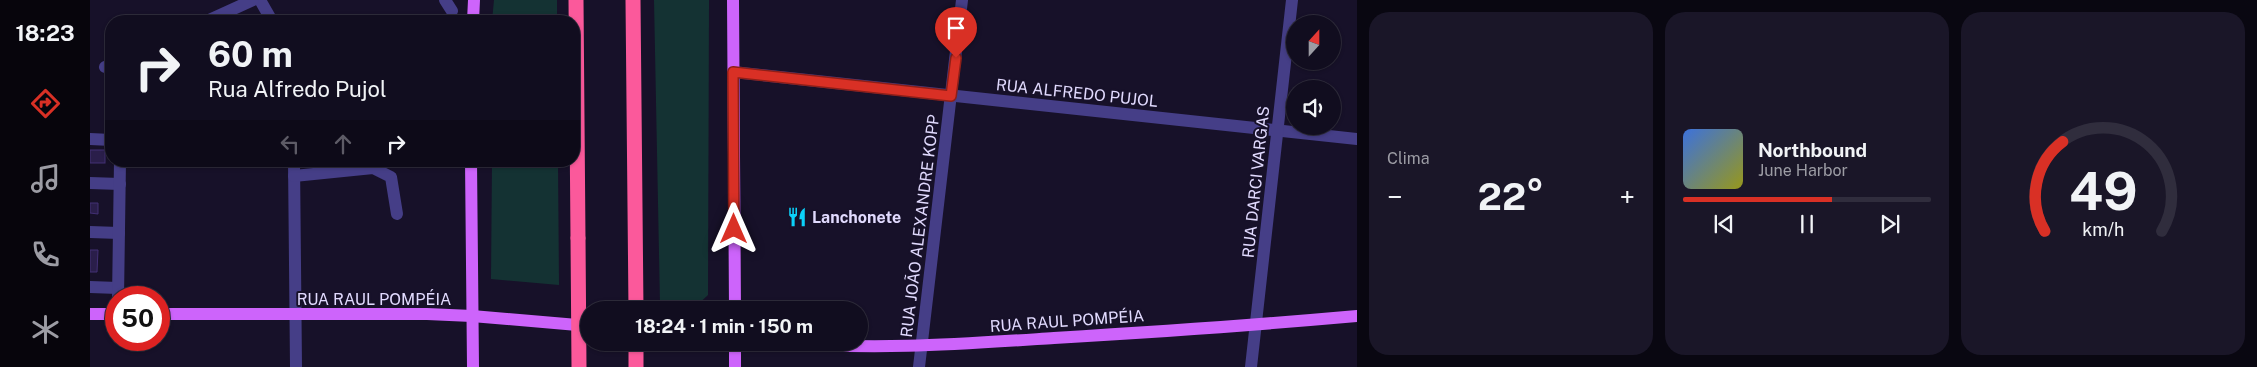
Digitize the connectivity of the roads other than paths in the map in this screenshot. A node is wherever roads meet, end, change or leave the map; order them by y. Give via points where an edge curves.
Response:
1 (253, 0) edge
2 (260, 0) edge
3 (474, 0) edge
4 (576, 0) edge
5 (633, 0) edge
6 (733, 0) edge
7 (962, 0) edge
8 (1292, 0) edge
9 (220, 15) edge
10 (269, 15) edge
11 (473, 15) edge
12 (576, 15) edge
13 (733, 72) junction
14 (951, 96) junction
15 (1278, 131) junction
16 (90, 139) edge
17 (1357, 139) edge
18 (105, 140) edge
19 (120, 167) edge
20 (294, 167) edge
21 (470, 167) edge
22 (577, 167) edge
23 (294, 176) junction
24 (90, 183) edge
25 (120, 184) junction
26 (397, 214) dead end
27 (90, 232) edge
28 (119, 232) junction
29 (118, 286) edge
30 (90, 287) edge
31 (105, 290) edge
32 (636, 301) edge
33 (735, 301) edge
34 (90, 314) edge
35 (105, 314) edge
36 (170, 314) edge
37 (296, 314) junction
38 (472, 316) junction
39 (1357, 316) edge
40 (580, 325) edge
41 (1256, 325) junction
42 (922, 347) junction
43 (868, 348) edge
44 (636, 351) edge
45 (735, 351) edge
46 (296, 367) edge
47 (473, 367) edge
48 (579, 367) edge
49 (636, 367) edge
50 (735, 367) edge
51 (920, 367) edge
52 (1251, 367) edge

1 - 9 street
2 - 10 street
3 - 11 main road
4 - 12 highway, bridge
5 - 32 highway
6 - 13 main road
7 - 14 street, RUA JOÃO ALEXANDRE KOPP
8 - 15 street, RUA DARCI VARGAS
13 - 14 street, RUA ALFREDO PUJOL
13 - 33 main road
14 - 15 street, RUA ALFREDO PUJOL
14 - 42 street, RUA JOÃO ALEXANDRE KOPP via 940,168
15 - 17 street, RUA ALFREDO PUJOL
15 - 41 street, RUA DARCI VARGAS
16 - 18 street
19 - 25 street
20 - 23 street
21 - 38 main road
22 - 48 highway, bridge
23 - 26 street via 373,168 391,177
23 - 37 street
24 - 25 street
25 - 28 street
27 - 28 street
28 - 29 street
30 - 31 street
34 - 35 main road
36 - 37 main road, RUA RAUL POMPÉIA
37 - 38 main road, RUA RAUL POMPÉIA
37 - 46 street
38 - 40 main road, RUA RAUL POMPÉIA
38 - 47 main road
39 - 41 main road, RUA RAUL POMPÉIA
41 - 42 main road, RUA RAUL POMPÉIA
41 - 52 street, RUA DARCI VARGAS
42 - 43 main road, RUA RAUL POMPÉIA
42 - 51 street, RUA JOÃO ALEXANDRE KOPP
44 - 49 highway
45 - 50 main road

